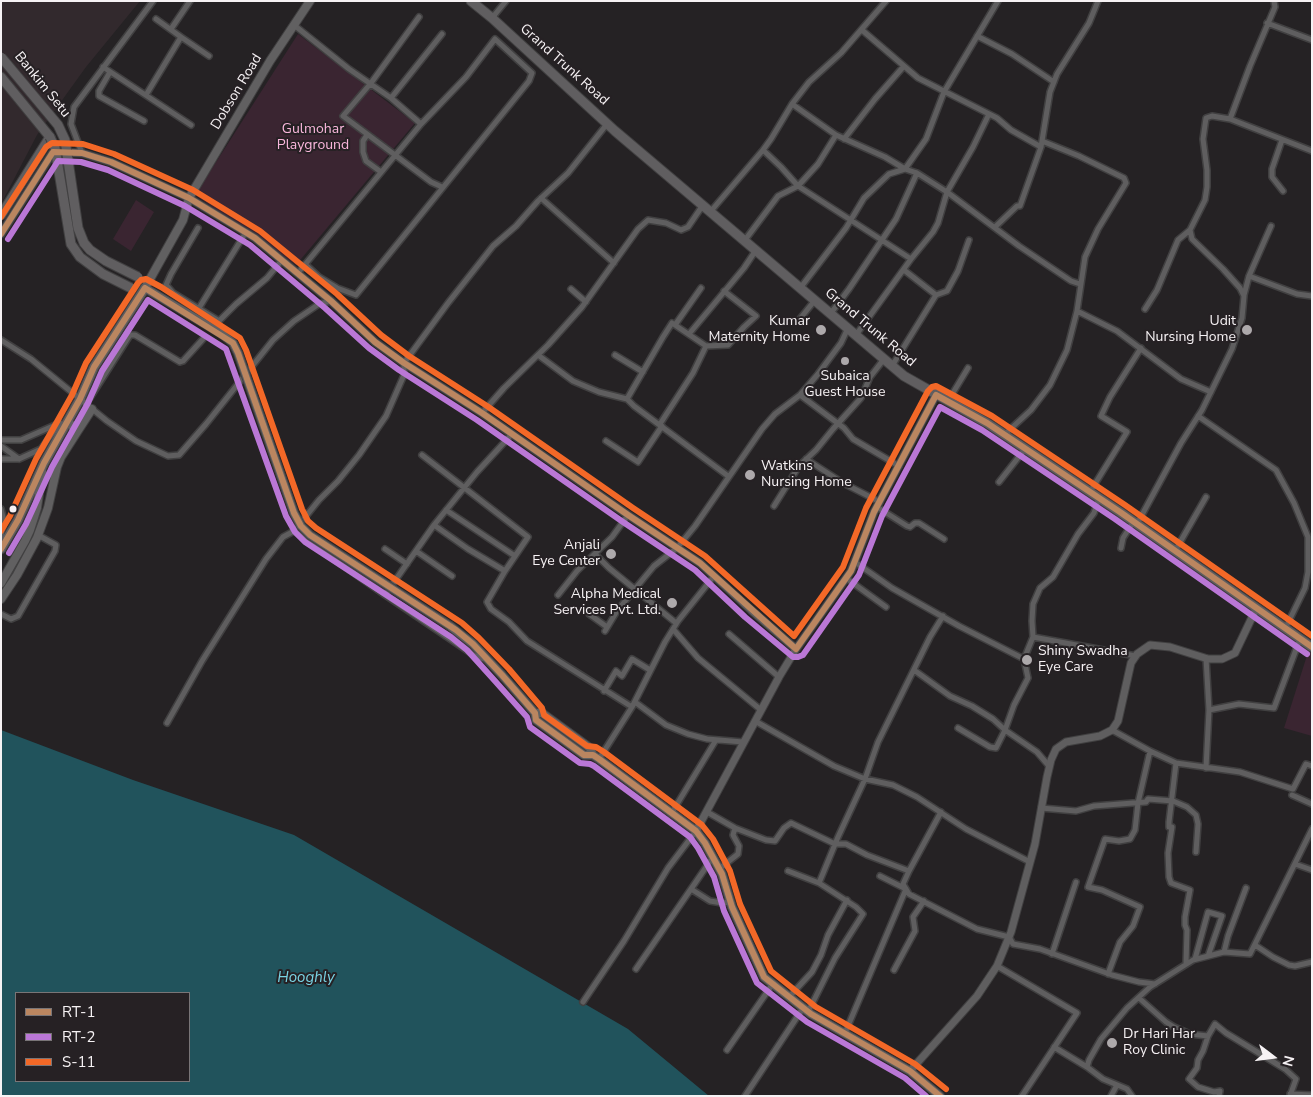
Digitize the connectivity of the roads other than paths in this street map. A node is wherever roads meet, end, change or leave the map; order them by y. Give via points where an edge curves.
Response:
1 (153, 1) edge
2 (190, 1) edge
3 (310, 1) edge
4 (471, 1) edge
5 (506, 1) edge
6 (886, 1) edge
7 (998, 1) edge
8 (1098, 1) edge
9 (1274, 1) edge
10 (419, 17) dead end
11 (492, 18) junction
12 (156, 19) dead end
13 (1267, 23) junction
14 (294, 25) junction
15 (170, 30) junction
16 (862, 30) junction
17 (442, 34) dead end
18 (976, 36) junction
19 (182, 37) junction
20 (1312, 40) edge
21 (209, 56) dead end
22 (1, 57) edge
23 (904, 66) junction
24 (103, 67) junction
25 (110, 72) junction
26 (1, 77) edge
27 (1054, 82) junction
28 (371, 83) junction
29 (944, 92) junction
30 (146, 95) junction
31 (391, 98) junction
32 (792, 104) junction
33 (989, 114) junction
34 (1230, 119) junction
35 (144, 121) dead end
36 (608, 123) junction
37 (421, 124) junction
38 (191, 125) dead end
39 (367, 135) junction
40 (836, 135) junction
41 (50, 137) junction
42 (844, 139) junction
43 (1282, 140) junction
44 (1041, 144) junction
45 (762, 150) junction
46 (1312, 151) edge
47 (82, 153) junction
48 (394, 156) junction
49 (905, 169) junction
50 (381, 172) junction
51 (917, 173) junction
52 (798, 186) junction
53 (442, 187) junction
54 (1283, 191) dead end
55 (947, 192) junction
56 (189, 198) junction
57 (541, 198) junction
58 (703, 204) junction
59 (711, 211) junction
60 (1, 215) edge
61 (850, 221) junction
62 (1271, 226) dead end
63 (995, 227) junction
64 (198, 228) dead end
65 (1190, 230) junction
66 (246, 232) junction
67 (1, 234) edge
68 (882, 239) junction
69 (745, 240) junction
70 (969, 240) dead end
71 (756, 250) junction
72 (911, 259) junction
73 (282, 260) junction
74 (614, 263) junction
75 (306, 265) junction
76 (904, 270) junction
77 (298, 273) junction
78 (1249, 276) junction
79 (1080, 284) junction
80 (801, 287) junction
81 (145, 288) junction
82 (701, 288) dead end
83 (571, 289) dead end
84 (724, 291) junction
85 (936, 295) junction
86 (1244, 296) junction
87 (1312, 296) edge
88 (815, 300) junction
89 (331, 301) junction
90 (586, 302) junction
91 (198, 308) junction
92 (1145, 309) dead end
93 (1077, 312) junction
94 (831, 313) junction
95 (799, 320) dead end
96 (675, 324) junction
97 (848, 328) junction
98 (689, 334) junction
99 (856, 335) junction
100 (1, 340) edge
101 (203, 340) dead end
102 (706, 346) junction
103 (1141, 348) junction
104 (538, 355) junction
105 (615, 355) dead end
106 (884, 359) junction
107 (404, 364) junction
108 (892, 366) junction
109 (968, 368) dead end
110 (643, 372) junction
111 (1211, 392) junction
112 (800, 395) junction
113 (936, 395) junction
114 (627, 399) junction
115 (948, 401) junction
116 (86, 404) junction
117 (482, 413) junction
118 (1198, 416) junction
119 (64, 422) junction
120 (838, 423) junction
121 (661, 425) junction
122 (78, 432) junction
123 (512, 434) junction
124 (1004, 434) junction
125 (1, 440) edge
126 (606, 441) dead end
127 (1, 446) edge
128 (1025, 448) junction
129 (422, 455) dead end
130 (18, 459) junction
131 (806, 459) junction
132 (1, 460) edge
133 (44, 463) junction
134 (899, 466) junction
135 (728, 476) junction
136 (999, 482) dead end
137 (464, 488) junction
138 (1090, 492) junction
139 (1206, 497) dead end
140 (1099, 498) junction
141 (878, 504) junction
142 (774, 506) dead end
143 (1, 509) edge
144 (446, 510) junction
145 (628, 515) junction
146 (1136, 523) junction
147 (434, 525) junction
148 (294, 531) junction
149 (38, 535) junction
150 (1, 536) edge
151 (944, 539) dead end
152 (1310, 544) edge
153 (677, 548) junction
154 (1121, 548) dead end
155 (1, 549) edge
156 (385, 549) dead end
157 (416, 551) junction
158 (1175, 551) junction
159 (595, 554) junction
160 (515, 556) junction
161 (855, 562) junction
162 (407, 564) junction
163 (505, 571) junction
164 (452, 576) dead end
165 (714, 576) junction
166 (846, 578) junction
167 (1, 583) edge
168 (635, 589) junction
169 (385, 595) junction
170 (558, 595) dead end
171 (1, 599) edge
172 (886, 607) dead end
173 (1256, 609) junction
174 (1, 614) edge
175 (589, 614) dead end
176 (943, 616) junction
177 (676, 623) junction
178 (1285, 628) junction
179 (673, 629) junction
180 (729, 634) dead end
181 (1033, 637) junction
182 (1300, 639) junction
183 (1312, 647) edge
184 (796, 649) junction
185 (1136, 656) junction
186 (1206, 658) junction
187 (487, 659) junction
188 (1024, 659) junction
189 (650, 670) junction
190 (914, 670) junction
191 (779, 677) junction
192 (604, 691) junction
193 (633, 704) junction
194 (761, 710) junction
195 (1209, 710) junction
196 (755, 721) junction
197 (167, 723) dead end
198 (958, 728) dead end
199 (1006, 730) junction
200 (1112, 730) junction
201 (716, 740) junction
202 (743, 742) junction
203 (1150, 751) junction
204 (596, 757) junction
205 (1176, 763) junction
206 (1049, 766) junction
207 (1312, 766) edge
208 (1206, 768) junction
209 (865, 779) junction
210 (1292, 795) dead end
211 (1173, 801) junction
212 (1138, 803) junction
213 (1312, 804) edge
214 (1041, 808) junction
215 (707, 812) junction
216 (941, 812) junction
217 (671, 814) junction
218 (735, 828) junction
219 (1312, 829) edge
220 (696, 831) junction
221 (835, 844) junction
222 (1196, 852) dead end
223 (712, 857) junction
224 (1030, 862) junction
225 (1295, 864) junction
226 (719, 869) junction
227 (1312, 870) edge
228 (788, 871) dead end
229 (909, 871) junction
230 (880, 876) dead end
231 (1076, 882) dead end
232 (819, 883) junction
233 (1246, 888) dead end
234 (691, 889) junction
235 (906, 889) junction
236 (847, 900) junction
237 (924, 901) junction
238 (730, 902) junction
239 (1009, 937) junction
240 (1255, 945) junction
241 (1224, 952) junction
242 (1052, 954) junction
243 (1208, 956) junction
244 (1196, 960) junction
245 (1312, 962) edge
246 (1186, 964) junction
247 (997, 966) junction
248 (636, 969) dead end
249 (894, 970) dead end
250 (1108, 974) junction
251 (1155, 984) junction
252 (772, 985) junction
253 (789, 997) junction
254 (1139, 998) junction
255 (583, 1002) dead end
256 (806, 1010) junction
257 (845, 1033) junction
258 (1208, 1036) junction
259 (1054, 1047) junction
260 (727, 1050) dead end
261 (1086, 1067) junction
262 (910, 1072) junction
263 (1117, 1085) junction
264 (1290, 1094) edge
265 (1312, 1095) edge
266 (745, 1096) edge
267 (940, 1096) edge
268 (1022, 1096) edge
269 (1111, 1096) edge
270 (1132, 1096) edge
271 (1218, 1096) edge

1 - 24 street
2 - 15 street
3 - 14 main road, Dobson Road
4 - 11 main road, Grand Trunk Road
5 - 11 street
6 - 16 street
7 - 18 street
8 - 27 street via 1089,23
9 - 13 street via 1275,7
10 - 28 street
11 - 36 main road, Grand Trunk Road
12 - 15 street
13 - 20 street
13 - 34 street
14 - 28 street
14 - 56 main road, Dobson Road
15 - 19 street
16 - 23 street
16 - 32 street via 809,82
17 - 31 street
18 - 27 street via 1012,54
18 - 29 street
19 - 21 street
19 - 30 street
22 - 81 main road, Bankim Setu, bridge via 58,125 65,140 78,228 84,243 106,261 138,277
23 - 29 street
23 - 42 street
24 - 25 street
24 - 47 street via 74,106 71,124
25 - 30 street
25 - 35 street via 99,96
26 - 41 main road, Bankim Setu
27 - 44 street
28 - 31 street
28 - 39 street via 344,116
29 - 33 street
29 - 49 street via 926,139
30 - 38 street
31 - 37 street
32 - 40 street
32 - 45 street
33 - 44 street via 1011,130
33 - 55 street
34 - 43 street
34 - 65 street via 1206,118 1202,139 1207,187 1205,200
36 - 57 street via 568,173
36 - 58 main road, Grand Trunk Road
37 - 48 street
37 - 53 street via 495,39 532,73 529,81
39 - 48 street
39 - 50 street via 363,141 366,160
40 - 42 street
40 - 52 street via 818,164
41 - 60 main road
41 - 81 main road, Bankim Setu, bridge via 55,148 71,244 80,257 103,274 131,288
42 - 49 street
43 - 46 street
43 - 54 street via 1272,177
44 - 63 street via 1020,206
44 - 79 street via 1079,156 1126,180 1085,257
45 - 52 street
45 - 59 street
47 - 56 street via 111,162
47 - 67 street via 53,152
48 - 50 street
48 - 53 street
49 - 51 street
49 - 61 street via 889,174 864,198
50 - 75 street
51 - 55 street
51 - 68 street via 896,219
52 - 61 street
52 - 69 street via 778,196
53 - 75 street via 356,295 337,288
55 - 63 street
55 - 72 street via 938,223
56 - 66 street
56 - 81 main road, Dobson Road via 182,220
57 - 74 street
57 - 107 street via 493,246
58 - 59 main road, Grand Trunk Road
58 - 74 street via 688,227 681,230 648,220
59 - 69 main road, Grand Trunk Road
61 - 68 street
61 - 80 street
62 - 78 street
63 - 79 street via 1071,281
64 - 91 street via 166,285
65 - 86 street via 1192,239 1223,269
65 - 92 street via 1178,240 1157,290
66 - 73 street
66 - 91 street
68 - 72 street
68 - 94 street
69 - 71 main road, Grand Trunk Road
70 - 85 street via 947,291
71 - 80 main road, Grand Trunk Road
71 - 84 street
72 - 76 street
73 - 77 street
73 - 91 street via 267,278 219,320
74 - 90 street
75 - 77 street
76 - 85 street
76 - 99 street
77 - 89 street
78 - 86 street
78 - 87 street via 1297,294
79 - 93 street
80 - 88 main road, Grand Trunk Road
81 - 116 main road via 94,367
81 - 187 main road, bridge via 233,342 301,526 450,626
82 - 96 street
83 - 90 street
84 - 98 street
84 - 102 street via 756,316 728,345
85 - 108 street
86 - 111 street via 1242,318 1232,349
88 - 94 main road, Grand Trunk Road
88 - 95 street
89 - 107 street
89 - 116 street via 319,304 273,340 179,455 168,456 136,441
90 - 104 street
93 - 103 street via 1117,331
93 - 124 street via 1067,350 1050,385 1031,410
94 - 97 main road, Grand Trunk Road
96 - 98 street
96 - 110 street via 672,323
97 - 99 main road, Grand Trunk Road
97 - 112 street via 841,343
98 - 102 street
99 - 106 main road, Grand Trunk Road
100 - 116 street via 31,359
101 - 116 street via 180,362 130,335
102 - 121 street
103 - 111 street via 1181,379
103 - 138 street via 1101,416 1127,432
104 - 114 street via 573,381
104 - 117 street
105 - 110 street
106 - 108 main road, Grand Trunk Road
106 - 120 street via 870,377 861,398
107 - 117 street
107 - 148 street via 404,374 386,416 359,455
108 - 113 main road, Grand Trunk Road
109 - 115 street
110 - 114 street
111 - 118 street
112 - 120 street
112 - 135 street via 775,414
113 - 115 main road, Grand Trunk Road
113 - 134 street
114 - 121 street
115 - 124 main road, Grand Trunk Road
116 - 119 main road
116 - 122 main road
117 - 123 street
118 - 146 street
118 - 152 street via 1276,470 1294,503
119 - 122 main road
119 - 125 street via 21,440
119 - 130 street via 41,449
119 - 133 main road
120 - 131 street
120 - 134 street via 853,439
121 - 126 street via 638,462
121 - 135 street
122 - 149 main road via 57,467
123 - 137 street
123 - 145 street
124 - 128 main road, Grand Trunk Road
127 - 130 street
128 - 136 street
128 - 138 main road, Grand Trunk Road
129 - 137 street
130 - 132 street
131 - 141 street
131 - 142 street
133 - 155 main road
133 - 167 main road via 30,530
134 - 141 street
135 - 153 street
137 - 144 street
137 - 160 street via 528,537
138 - 140 main road, Grand Trunk Road
139 - 158 street
140 - 146 main road, Grand Trunk Road
140 - 181 street via 1094,513 1053,577 1040,588 1033,604
141 - 151 street via 907,526 919,523
141 - 161 street
143 - 150 street via 4,521
144 - 147 street
144 - 160 street
145 - 153 street
145 - 159 street
146 - 154 street via 1123,538
146 - 158 main road, Grand Trunk Road
147 - 157 street
147 - 163 street
148 - 169 street
148 - 197 street via 282,537 261,566
149 - 171 main road
149 - 174 street via 56,545 55,551 18,616 11,619
152 - 178 street via 1305,588
153 - 165 street
153 - 168 street via 654,566
156 - 162 street
157 - 162 street
157 - 164 street
158 - 173 main road, Grand Trunk Road
159 - 168 street
159 - 170 street
160 - 163 street
161 - 166 street
161 - 176 street via 892,588
162 - 169 street
163 - 192 street via 487,602 492,609 527,641
165 - 177 street
165 - 184 street
166 - 172 street
166 - 184 street
168 - 175 street via 606,629
168 - 177 street
169 - 187 street via 475,656
173 - 178 main road, Grand Trunk Road
173 - 186 street via 1235,653 1222,659
176 - 188 street
176 - 190 street
177 - 179 street
178 - 182 main road, Grand Trunk Road
179 - 189 street
179 - 194 street via 698,658
180 - 191 street
181 - 185 street
181 - 188 street
182 - 183 main road, Grand Trunk Road
182 - 195 street via 1274,708 1238,704
184 - 191 street
185 - 186 street via 1150,645 1170,647
185 - 200 street via 1118,721
186 - 195 street
187 - 204 main road via 535,712 542,713 590,748
188 - 199 street via 1028,678
189 - 192 street via 632,659 622,676 616,671
189 - 193 street
190 - 199 street
190 - 209 street via 878,742
191 - 194 street
192 - 193 street
193 - 201 street via 666,725
193 - 204 street
194 - 196 street
195 - 208 street
196 - 202 street
196 - 209 street via 834,766
198 - 199 street via 996,748
199 - 206 street via 1037,752
200 - 203 street
200 - 206 street via 1100,736 1066,742 1056,749
201 - 202 street
201 - 217 street
202 - 215 street
203 - 205 street
203 - 212 street
204 - 217 main road
205 - 208 street
205 - 211 street
206 - 214 street
207 - 208 street via 1306,764 1293,790 1240,772
209 - 216 street via 893,785
209 - 221 street
210 - 213 street
211 - 212 street via 1148,799
211 - 222 street via 1196,815
211 - 246 street via 1169,822 1169,827 1172,827 1168,877 1171,883 1190,890 1184,917
212 - 214 street via 1094,806 1076,811
212 - 250 street via 1135,830 1130,839 1105,839 1088,887 1140,907 1133,926 1120,942
214 - 224 street
215 - 218 street
215 - 220 street
216 - 224 street via 966,829
216 - 229 street
217 - 220 main road
218 - 221 street via 775,841 790,823
218 - 226 street via 733,836 739,846 738,854
219 - 225 street
220 - 223 main road
220 - 255 street via 668,868
221 - 229 street via 846,844
221 - 232 street
223 - 226 main road
223 - 234 street
224 - 239 street
225 - 227 street
225 - 240 street
226 - 238 main road
228 - 232 street
229 - 235 street via 903,884
230 - 235 street
231 - 242 street
232 - 236 street
233 - 241 street
234 - 238 street via 710,901
234 - 248 street
235 - 237 street
235 - 257 street
236 - 253 street via 812,972
236 - 256 street via 863,914
237 - 239 street via 977,929
237 - 249 street via 913,917 915,931
238 - 252 main road via 764,977
239 - 242 street via 1013,944
239 - 247 street
240 - 241 street via 1250,954
240 - 245 street via 1289,965
241 - 243 street
242 - 250 street
243 - 244 street
243 - 244 street via 1222,916 1208,912
244 - 246 street
246 - 251 street
247 - 259 street via 1077,1013
247 - 262 street via 977,996
250 - 251 street
251 - 254 street
252 - 253 main road
252 - 260 street
253 - 256 main road
254 - 258 street via 1174,1027 1190,1034
254 - 261 street via 1101,1039
256 - 257 main road
256 - 266 street
257 - 262 main road
258 - 264 street via 1215,1024 1285,1070 1296,1079
258 - 271 street via 1197,1068 1189,1079 1198,1087 1220,1091
259 - 261 street
259 - 268 street
261 - 263 street
262 - 267 main road
263 - 269 street
263 - 270 street via 1127,1089
264 - 265 street

